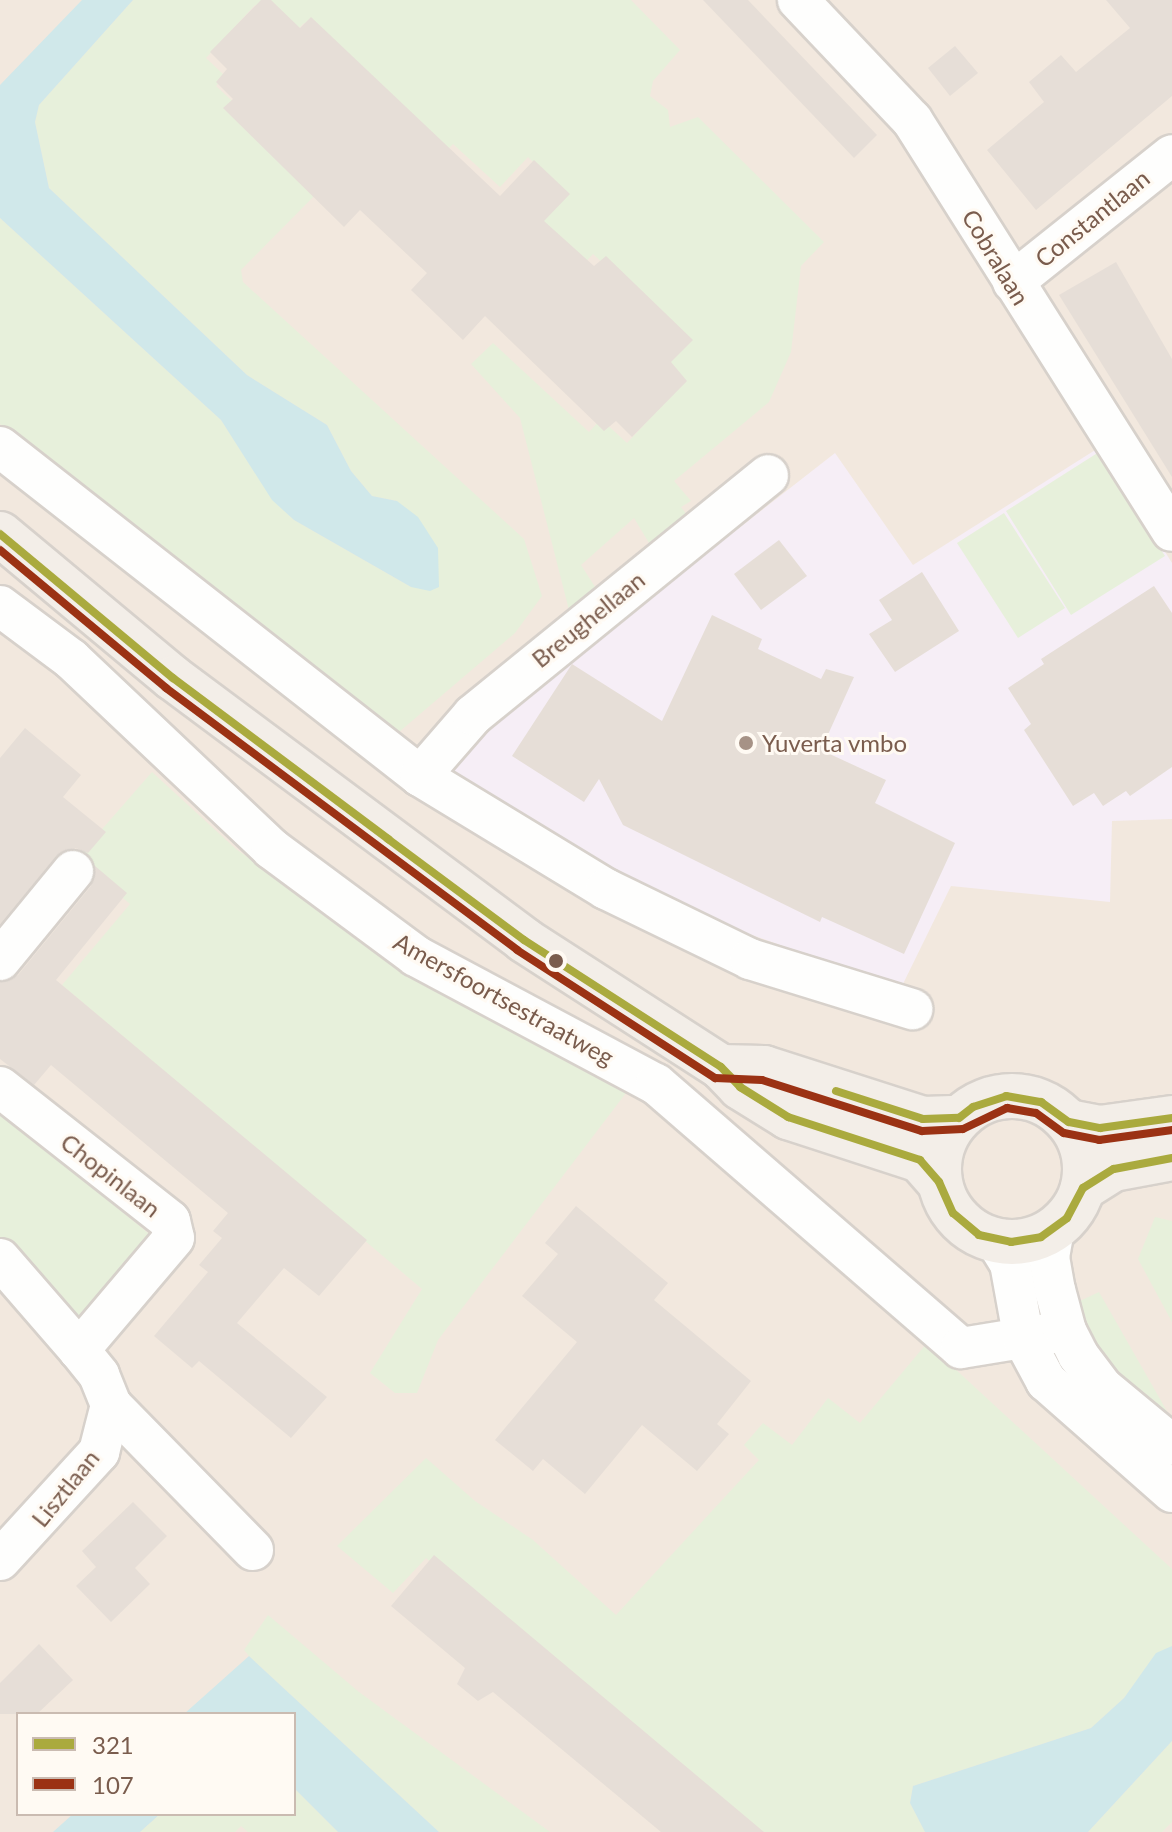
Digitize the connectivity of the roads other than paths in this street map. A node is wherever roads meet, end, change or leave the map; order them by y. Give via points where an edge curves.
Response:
1 (798, 0) edge
2 (1172, 155) edge
3 (1013, 282) junction
4 (0, 447) edge
5 (768, 475) dead end
6 (1172, 531) edge
7 (0, 534) edge
8 (0, 606) edge
9 (420, 776) junction
10 (73, 871) dead end
11 (0, 960) edge
12 (912, 1009) dead end
13 (721, 1067) junction
14 (0, 1087) edge
15 (959, 1118) junction
16 (1172, 1118) edge
17 (1069, 1122) junction
18 (1172, 1158) edge
19 (939, 1182) junction
20 (1083, 1188) junction
21 (1054, 1229) junction
22 (996, 1241) junction
23 (0, 1259) edge
24 (1066, 1331) junction
25 (1024, 1340) junction
26 (79, 1350) junction
27 (111, 1405) junction
28 (1172, 1445) edge
29 (1172, 1492) edge
30 (253, 1550) dead end
31 (0, 1560) edge

1 - 3 street, Cobralaan via 912,120
2 - 3 street, Constantlaan
3 - 6 street, Cobralaan
4 - 9 street
5 - 9 street, Breughellaan via 473,715
7 - 13 main road via 173,678 524,940
8 - 25 street, Amersfoortsestraatweg via 71,659 272,849 416,956 656,1084 961,1348
9 - 12 street via 606,889 750,959
10 - 11 street
13 - 15 main road via 764,1068 923,1119
13 - 19 main road via 740,1087 788,1117 920,1160
14 - 26 street, Chopinlaan via 170,1221 174,1238
15 - 17 main road via 973,1107 1006,1096 1041,1102
15 - 19 main road via 941,1148
16 - 17 main road via 1100,1128
17 - 20 main road via 1085,1160
18 - 20 main road via 1114,1169
19 - 22 main road via 965,1226
20 - 21 main road via 1067,1218
21 - 22 main road via 1026,1241
21 - 24 street via 1049,1257
22 - 25 street via 1010,1263
23 - 26 street
24 - 25 street, Amersfoortsestraatweg
24 - 28 street via 1103,1388
25 - 29 street via 1046,1381 1086,1422
26 - 27 street
27 - 30 street
27 - 31 street, Lisztlaan via 99,1452

